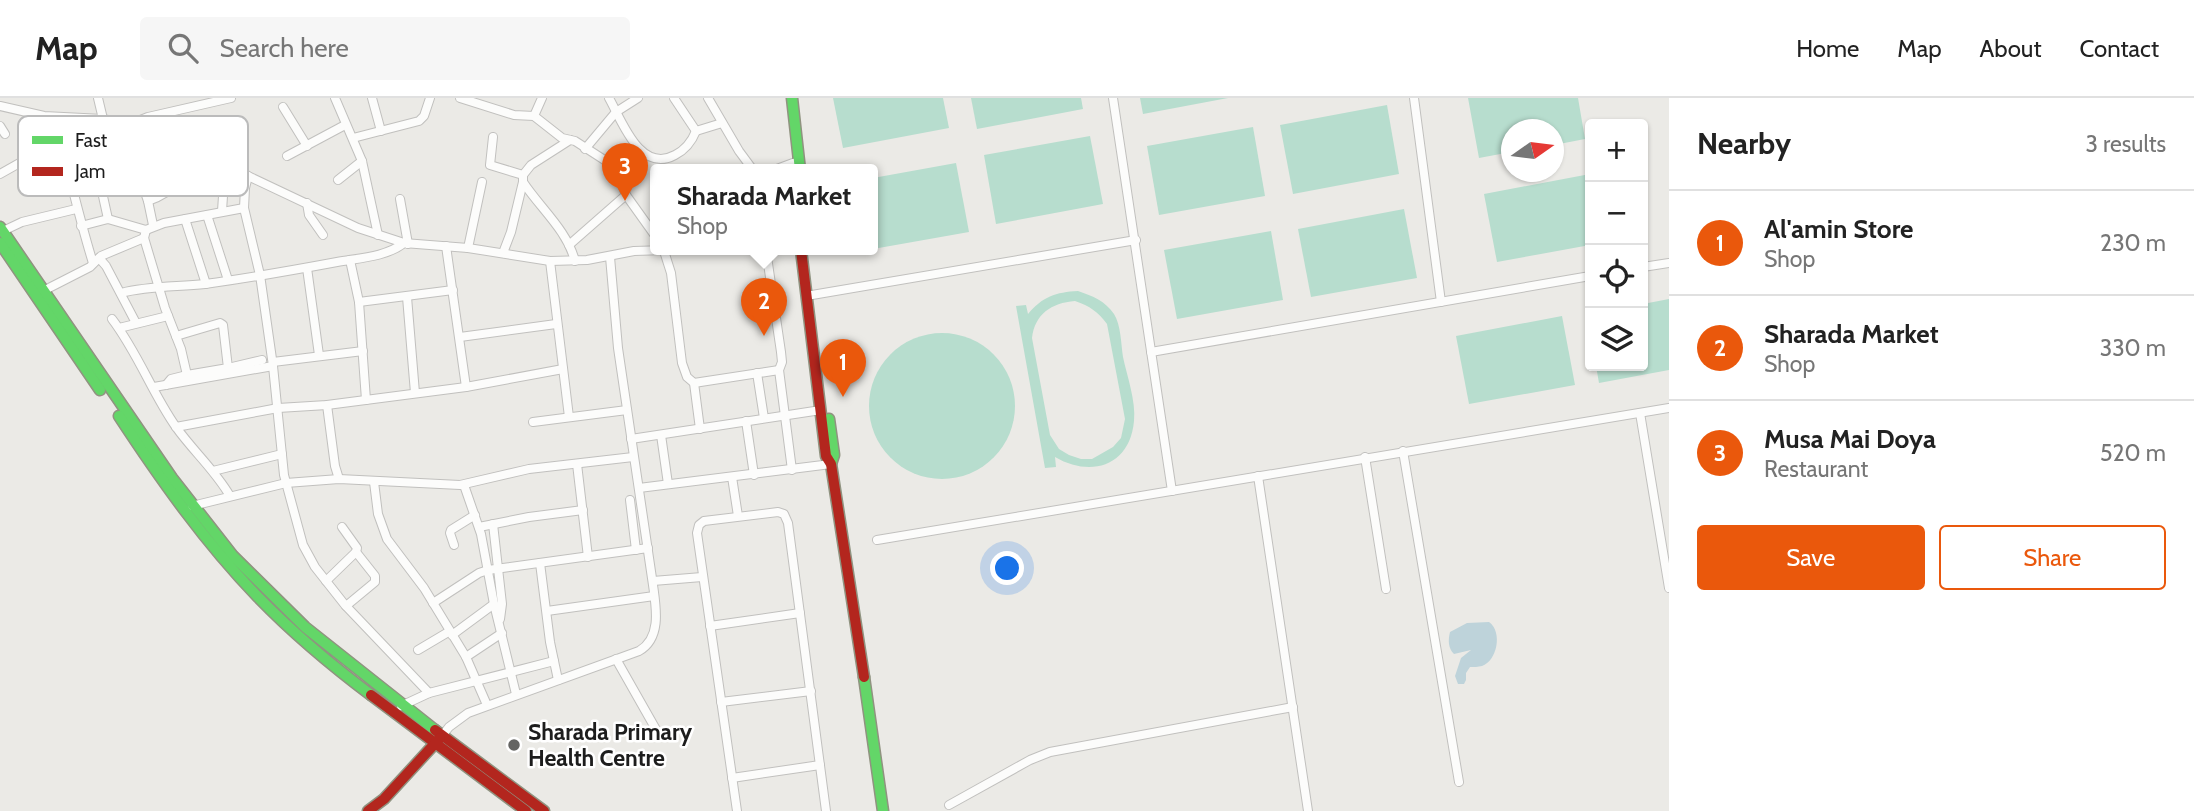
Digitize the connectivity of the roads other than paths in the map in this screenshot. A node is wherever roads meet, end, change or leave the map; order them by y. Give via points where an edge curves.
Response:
1 (98, 98) edge
2 (231, 98) edge
3 (335, 98) edge
4 (372, 98) edge
5 (430, 98) edge
6 (460, 98) edge
7 (542, 98) edge
8 (609, 98) edge
9 (638, 98) edge
10 (674, 98) edge
11 (708, 98) edge
12 (786, 98) edge
13 (792, 98) edge
14 (1114, 98) edge
15 (1414, 98) edge
16 (205, 100) edge
17 (0, 106) edge
18 (283, 107) dead end
19 (616, 112) junction
20 (32, 115) joint
21 (39, 116) edge
22 (102, 116) edge
23 (152, 116) edge
24 (534, 116) junction
25 (722, 123) junction
26 (345, 125) junction
27 (381, 131) junction
28 (696, 131) junction
29 (493, 137) dead end
30 (352, 138) junction
31 (570, 140) junction
32 (307, 146) junction
33 (585, 149) junction
34 (287, 156) dead end
35 (362, 161) junction
36 (18, 164) edge
37 (749, 164) edge
38 (795, 164) edge
39 (795, 164) edge
40 (0, 174) edge
41 (248, 176) edge
42 (523, 179) junction
43 (338, 180) dead end
44 (482, 182) dead end
45 (626, 195) junction
46 (74, 196) edge
47 (103, 196) edge
48 (147, 196) edge
49 (157, 196) edge
50 (223, 196) edge
51 (245, 196) edge
52 (400, 199) dead end
53 (148, 201) junction
54 (307, 203) junction
55 (244, 208) junction
56 (76, 209) junction
57 (222, 211) junction
58 (207, 215) junction
59 (108, 219) junction
60 (185, 219) junction
61 (81, 226) junction
62 (650, 229) edge
63 (148, 231) junction
64 (1, 234) edge
65 (323, 235) dead end
66 (378, 235) junction
67 (1136, 240) junction
68 (406, 244) junction
69 (569, 245) junction
70 (446, 246) junction
71 (468, 248) junction
72 (650, 251) edge
73 (503, 253) junction
74 (664, 255) edge
75 (767, 255) edge
76 (802, 255) edge
77 (809, 255) edge
78 (610, 257) junction
79 (350, 260) junction
80 (96, 261) junction
81 (550, 261) junction
82 (575, 261) junction
83 (1669, 263) edge
84 (1648, 266) edge
85 (307, 268) junction
86 (260, 275) junction
87 (1585, 277) edge
88 (228, 280) junction
89 (206, 284) junction
90 (159, 288) junction
91 (43, 290) junction
92 (453, 290) junction
93 (121, 293) junction
94 (813, 295) junction
95 (407, 297) junction
96 (359, 302) junction
97 (1441, 302) junction
98 (168, 316) junction
99 (112, 319) dead end
100 (136, 323) junction
101 (556, 324) junction
102 (119, 328) junction
103 (176, 336) junction
104 (460, 337) junction
105 (363, 351) junction
106 (1151, 352) junction
107 (319, 355) junction
108 (262, 360) dead end
109 (273, 364) junction
110 (228, 368) junction
111 (563, 369) junction
112 (779, 370) junction
113 (757, 373) junction
114 (187, 375) junction
115 (694, 383) junction
116 (166, 385) junction
117 (153, 387) junction
118 (466, 387) junction
119 (415, 393) junction
120 (366, 400) junction
121 (327, 405) junction
122 (278, 408) junction
123 (1669, 408) edge
124 (627, 410) junction
125 (821, 410) junction
126 (1640, 412) junction
127 (785, 414) junction
128 (569, 417) junction
129 (764, 418) junction
130 (533, 422) dead end
131 (746, 422) junction
132 (176, 427) junction
133 (700, 429) junction
134 (661, 435) junction
135 (631, 439) junction
136 (1403, 451) junction
137 (282, 454) junction
138 (633, 457) junction
139 (1365, 457) junction
140 (577, 464) junction
141 (831, 464) junction
142 (792, 470) junction
143 (213, 471) junction
144 (754, 475) junction
145 (1258, 476) junction
146 (733, 477) junction
147 (339, 479) junction
148 (374, 482) junction
149 (286, 484) junction
150 (464, 485) junction
151 (668, 485) junction
152 (639, 488) junction
153 (1172, 491) junction
154 (230, 496) junction
155 (630, 500) dead end
156 (192, 506) junction
157 (583, 510) junction
158 (475, 514) junction
159 (738, 516) junction
160 (493, 524) junction
161 (342, 527) dead end
162 (479, 527) junction
163 (877, 540) dead end
164 (454, 545) dead end
165 (648, 548) junction
166 (636, 550) junction
167 (356, 552) junction
168 (589, 556) junction
169 (540, 563) junction
170 (499, 569) junction
171 (488, 570) junction
172 (702, 577) junction
173 (326, 581) junction
174 (653, 581) junction
175 (1669, 588) edge
176 (1386, 589) dead end
177 (654, 596) junction
178 (433, 603) junction
179 (494, 604) junction
180 (346, 606) junction
181 (547, 611) junction
182 (800, 613) junction
183 (499, 623) junction
184 (710, 626) junction
185 (451, 633) junction
186 (502, 633) junction
187 (418, 650) dead end
188 (466, 657) junction
189 (616, 659) junction
190 (554, 661) junction
191 (512, 673) junction
192 (558, 680) junction
193 (475, 681) junction
194 (811, 691) junction
195 (429, 693) junction
196 (516, 694) junction
197 (721, 702) junction
198 (487, 705) junction
199 (401, 706) junction
200 (1293, 707) junction
201 (658, 733) dead end
202 (439, 739) junction
203 (820, 765) junction
204 (732, 778) junction
205 (1459, 782) dead end
206 (949, 805) dead end
207 (368, 811) edge
208 (526, 811) edge
209 (544, 811) edge
210 (737, 811) edge
211 (826, 811) edge
212 (883, 811) edge
213 (1308, 811) edge

1 - 22 street
2 - 16 street
3 - 26 street
4 - 27 street
5 - 27 street via 419,121
6 - 24 street via 514,115
7 - 24 street
8 - 19 street
9 - 19 street
10 - 28 street
11 - 25 street
12 - 38 main road
13 - 39 main road
14 - 67 street
15 - 97 street
16 - 23 street
17 - 20 street
18 - 32 street
19 - 28 street via 643,153 653,159 664,160 678,153
19 - 33 street
20 - 21 street
24 - 31 street
25 - 28 street
25 - 37 street
26 - 30 street
26 - 32 street
27 - 30 street
29 - 42 street via 489,165
30 - 35 street
31 - 33 street
31 - 42 street via 531,164
32 - 34 street
33 - 45 street via 610,164
35 - 43 street
35 - 66 street
36 - 40 street
41 - 54 street
42 - 69 street
42 - 73 street
44 - 71 street
45 - 62 street
45 - 69 street
46 - 56 street
47 - 59 street
48 - 53 street
49 - 53 street
50 - 57 street
51 - 55 street
52 - 68 street
53 - 63 street
54 - 65 street via 309,215
54 - 66 street
55 - 57 street
55 - 86 street
56 - 61 street
56 - 64 street via 22,222
57 - 58 street
58 - 60 street
58 - 88 street
59 - 61 street
59 - 63 street
60 - 63 street
60 - 89 street
61 - 80 street
63 - 80 street
63 - 90 street
64 - 91 main road
64 - 202 main road via 180,506 225,561 314,649
66 - 68 street
67 - 94 street
67 - 106 street
68 - 70 street
68 - 79 street
69 - 82 street
70 - 71 street
70 - 92 street
71 - 73 street
72 - 78 street
73 - 81 street
74 - 115 street via 671,273 682,362
75 - 112 street via 781,352
76 - 125 main road
77 - 94 main road
78 - 82 street
78 - 124 street
79 - 85 street
79 - 96 street
80 - 91 street
80 - 93 street via 106,266
81 - 82 street
81 - 101 street
83 - 84 street
85 - 86 street
85 - 107 street
86 - 88 street
86 - 109 street
87 - 97 street
88 - 89 street
89 - 90 street
90 - 93 street
90 - 98 street
91 - 156 main road
92 - 95 street
92 - 104 street
93 - 100 street
94 - 141 main road via 834,455
95 - 96 street
95 - 119 street
96 - 105 street
97 - 106 street
98 - 100 street
98 - 103 street
99 - 102 street
100 - 102 street
101 - 104 street
101 - 111 street
102 - 117 street
103 - 110 street via 220,323
103 - 114 street
104 - 118 street
105 - 107 street
105 - 120 street
106 - 153 street
107 - 109 street
108 - 110 street
109 - 116 street
109 - 122 street
110 - 114 street
111 - 118 street
111 - 128 street
112 - 113 street
112 - 127 street
113 - 115 street
113 - 129 street
114 - 116 street
115 - 133 street
116 - 117 street
117 - 132 street
118 - 119 street
119 - 120 street
120 - 121 street
121 - 122 street
121 - 147 street
122 - 132 street
122 - 137 street
123 - 126 street
124 - 128 street
124 - 135 street
125 - 127 street
125 - 141 main road
126 - 136 street
126 - 175 street
127 - 129 street
127 - 142 street
128 - 130 street
129 - 131 street
131 - 133 street
131 - 144 street
132 - 143 street
133 - 134 street
134 - 135 street
134 - 151 street
135 - 138 street
136 - 139 street
136 - 205 street
137 - 143 street
137 - 149 street
138 - 140 street
138 - 152 street
139 - 145 street
139 - 176 street
140 - 150 street via 529,469
140 - 157 street
141 - 142 street
141 - 212 main road
142 - 144 street
143 - 154 street
144 - 146 street
145 - 153 street
145 - 200 street
146 - 151 street
146 - 159 street
147 - 148 street
147 - 149 street
148 - 150 street
148 - 178 street via 387,539
149 - 154 street
149 - 173 street via 307,555
150 - 158 street
151 - 152 street
152 - 165 street
153 - 163 street
154 - 156 street
155 - 166 street
156 - 199 main road via 232,555 299,622
157 - 160 street
157 - 168 street
158 - 162 street
158 - 164 street via 452,530
159 - 172 street via 699,525
159 - 182 street via 785,515
160 - 162 street
160 - 170 street
161 - 167 street
162 - 171 street
165 - 166 street
165 - 174 street
166 - 168 street
167 - 173 street
167 - 180 street via 375,582
168 - 169 street
169 - 170 street
169 - 181 street
170 - 171 street
170 - 183 street
171 - 178 street
171 - 179 street
172 - 174 street
172 - 184 street
173 - 180 street
174 - 177 street
177 - 181 street
177 - 189 street via 652,639 639,651
178 - 185 street
179 - 183 street
179 - 185 street
180 - 195 street
181 - 190 street
182 - 184 street
182 - 194 street
183 - 186 street
184 - 197 street
185 - 187 street
185 - 188 street
186 - 188 street
186 - 191 street
188 - 193 street
189 - 192 street
189 - 201 street
190 - 191 street
190 - 192 street
191 - 193 street
191 - 196 street
192 - 196 street
193 - 195 street
193 - 198 street
194 - 197 street
194 - 203 street
195 - 199 street
196 - 198 street
197 - 204 street
198 - 202 street via 464,715
199 - 202 main road
200 - 206 street via 1050,752
200 - 213 street
202 - 207 main road
202 - 208 main road
202 - 209 main road
203 - 204 street
203 - 211 street
204 - 210 street

